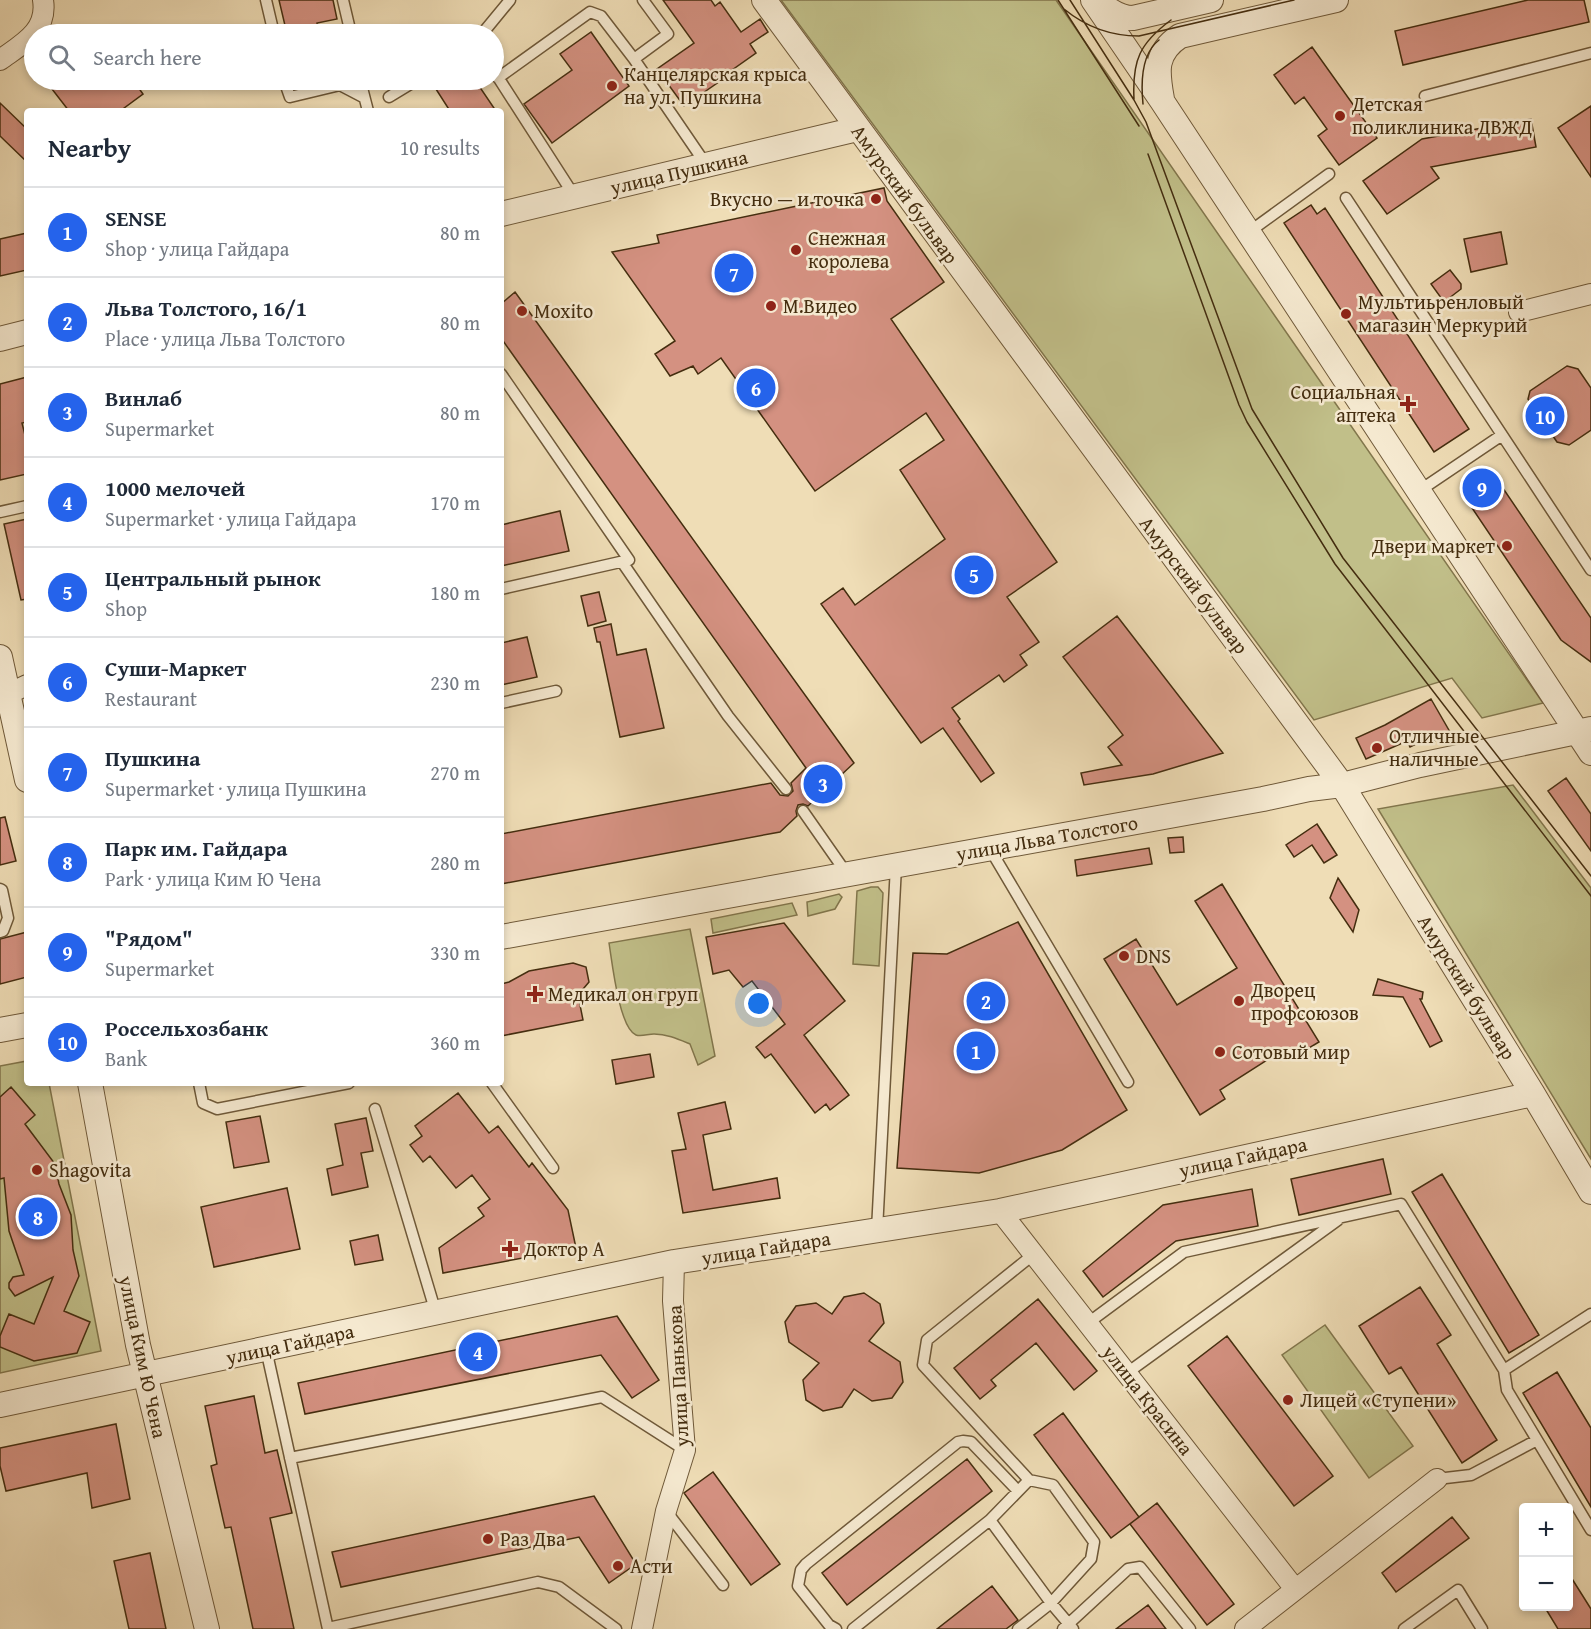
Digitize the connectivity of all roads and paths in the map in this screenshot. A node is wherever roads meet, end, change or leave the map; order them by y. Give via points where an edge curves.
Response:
1 (43, 0) edge
2 (266, 0) edge
3 (344, 0) edge
4 (510, 0) edge
5 (643, 0) edge
6 (764, 0) edge
7 (1095, 0) edge
8 (1211, 0) edge
9 (1335, 0) edge
10 (40, 24) edge
11 (272, 24) edge
12 (349, 24) edge
13 (490, 24) edge
14 (24, 41) edge
15 (1591, 53) edge
16 (634, 59) junction
17 (0, 60) edge
18 (504, 69) edge
19 (504, 86) edge
20 (288, 90) edge
21 (319, 90) edge
22 (350, 90) edge
23 (362, 90) edge
24 (401, 90) edge
25 (1425, 96) dead end
26 (363, 97) junction
27 (389, 97) dead end
28 (1162, 101) junction
29 (367, 108) edge
30 (857, 129) junction
31 (707, 166) junction
32 (1329, 174) dead end
33 (575, 197) junction
34 (1346, 198) dead end
35 (504, 213) edge
36 (1248, 232) junction
37 (1591, 294) edge
38 (1519, 312) dead end
39 (24, 333) edge
40 (0, 339) edge
41 (504, 378) edge
42 (1502, 435) junction
43 (1419, 491) junction
44 (24, 507) edge
45 (0, 512) edge
46 (622, 562) junction
47 (1591, 570) edge
48 (504, 588) edge
49 (0, 657) edge
50 (18, 689) edge
51 (556, 691) dead end
52 (504, 702) edge
53 (1585, 731) edge
54 (24, 750) edge
55 (1591, 753) edge
56 (1342, 785) junction
57 (786, 789) dead end
58 (803, 811) dead end
59 (990, 849) junction
60 (896, 866) junction
61 (847, 875) junction
62 (0, 889) edge
63 (0, 932) edge
64 (504, 937) edge
65 (24, 1026) edge
66 (0, 1030) edge
67 (1128, 1082) dead end
68 (91, 1086) edge
69 (200, 1086) edge
70 (334, 1086) edge
71 (494, 1086) edge
72 (1533, 1094) junction
73 (375, 1108) dead end
74 (553, 1168) dead end
75 (1591, 1192) edge
76 (1000, 1211) junction
77 (1343, 1217) junction
78 (877, 1230) junction
79 (1034, 1254) junction
80 (674, 1262) junction
81 (436, 1313) junction
82 (1591, 1314) edge
83 (1088, 1323) junction
84 (266, 1349) junction
85 (1504, 1370) junction
86 (1127, 1373) junction
87 (144, 1374) junction
88 (0, 1405) edge
89 (1537, 1440) junction
90 (685, 1450) junction
91 (290, 1458) junction
92 (1437, 1479) joint
93 (1029, 1480) junction
94 (1018, 1491) junction
95 (666, 1511) junction
96 (990, 1520) junction
97 (1591, 1530) edge
98 (723, 1585) dead end
99 (1295, 1589) junction
100 (1051, 1603) junction
101 (1068, 1627) edge
102 (328, 1628) edge
103 (207, 1629) edge
104 (616, 1629) edge
105 (642, 1629) edge
106 (836, 1629) edge
107 (853, 1629) edge
108 (1018, 1629) edge
109 (1190, 1629) edge
110 (1245, 1629) edge
111 (1404, 1629) edge
112 (1482, 1629) edge

1 - 10 street
2 - 11 lane
3 - 12 lane
4 - 13 lane
5 - 16 lane via 668,34
6 - 30 street, Амурский бульвар
7 - 8 street via 1115,14 1132,18
7 - 28 street
9 - 28 street via 1180,36 1166,48 1158,66
14 - 17 street
15 - 25 lane
16 - 18 lane via 601,16 590,12
16 - 31 lane
19 - 33 lane
20 - 21 lane via 290,97
22 - 26 lane
23 - 26 lane
24 - 27 lane
26 - 29 lane
28 - 36 street
30 - 31 street, улица Пушкина
30 - 56 street, Амурский бульвар
31 - 33 street, улица Пушкина
32 - 36 lane
33 - 35 street, улица Пушкина
34 - 42 lane
36 - 43 street
37 - 38 street
39 - 40 street
41 - 46 lane via 629,560
42 - 43 lane
42 - 47 lane
43 - 53 street
44 - 45 lane
46 - 48 lane
46 - 57 lane via 729,716
49 - 50 street
50 - 54 street
51 - 52 lane
53 - 55 street
53 - 56 street, улица Льва Толстого
56 - 59 street, улица Льва Толстого
56 - 72 street, Амурский бульвар
58 - 61 lane
59 - 60 street, улица Льва Толстого
59 - 67 lane
60 - 61 street, улица Льва Толстого
60 - 78 lane
61 - 64 street, улица Льва Толстого
62 - 63 lane via 8,918
65 - 66 street
68 - 87 street, улица Ким Ю Чена
69 - 70 lane via 203,1103 217,1109
71 - 74 lane
72 - 75 street, Амурский бульвар
72 - 76 street, улица Гайдара
73 - 81 lane
76 - 78 street, улица Гайдара
76 - 79 street, улица Красина
77 - 83 lane via 1184,1252
77 - 85 lane via 1401,1204
77 - 86 lane
78 - 80 street, улица Гайдара
79 - 83 street, улица Красина
79 - 93 lane via 927,1340 923,1365
80 - 81 street, улица Гайдара
80 - 90 street, улица Панькова via 673,1301
81 - 84 street, улица Гайдара
82 - 85 lane
83 - 86 street, улица Красина
84 - 87 street, улица Гайдара
84 - 91 lane
85 - 89 lane via 1507,1390
86 - 99 street, улица Красина
87 - 88 street, улица Гайдара
87 - 103 street, улица Ким Ю Чена
89 - 92 lane via 1471,1475
89 - 97 lane
90 - 91 lane via 602,1397
90 - 95 street, улица Панькова
91 - 102 lane
92 - 99 street
93 - 94 lane
93 - 100 lane via 1053,1485 1094,1542 1090,1559
94 - 96 lane
94 - 106 lane via 970,1442 958,1442 801,1570 798,1586
95 - 98 lane
95 - 105 street, улица Панькова
96 - 100 lane
96 - 107 lane
99 - 110 street
100 - 101 lane
100 - 108 lane
101 - 109 lane via 1128,1569 1140,1567
102 - 104 lane via 538,1582 559,1587
111 - 112 lane via 1458,1590

